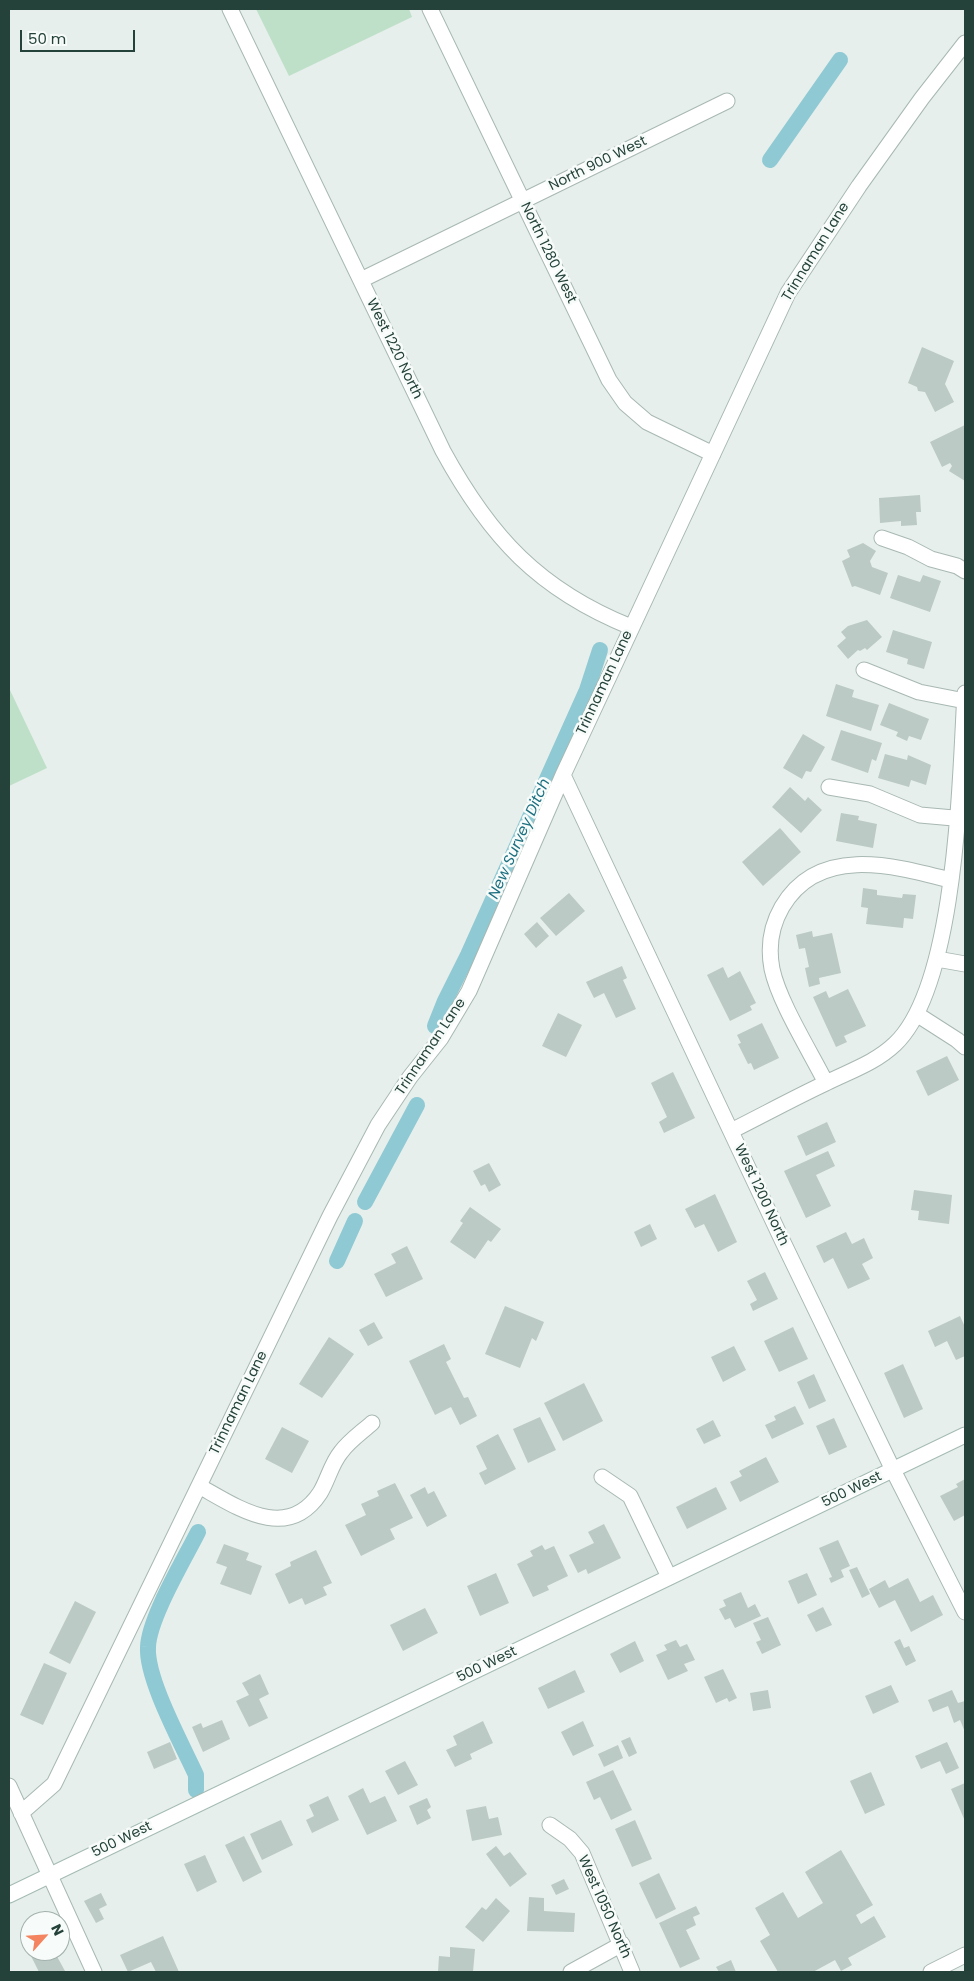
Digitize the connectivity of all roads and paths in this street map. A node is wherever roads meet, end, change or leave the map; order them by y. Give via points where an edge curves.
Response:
1 (230, 9) edge
2 (430, 9) edge
3 (965, 43) edge
4 (727, 101) dead end
5 (523, 201) junction
6 (361, 280) junction
7 (713, 454) junction
8 (882, 538) dead end
9 (965, 571) edge
10 (631, 628) junction
11 (864, 670) dead end
12 (965, 693) edge
13 (965, 701) edge
14 (563, 775) junction
15 (829, 787) dead end
16 (962, 818) edge
17 (950, 880) junction
18 (937, 958) junction
19 (965, 964) edge
20 (918, 1014) junction
21 (965, 1048) edge
22 (826, 1083) junction
23 (731, 1131) junction
24 (372, 1423) dead end
25 (965, 1436) edge
26 (893, 1470) junction
27 (602, 1477) dead end
28 (199, 1486) junction
29 (670, 1577) junction
30 (965, 1612) edge
31 (9, 1786) edge
32 (21, 1813) junction
33 (550, 1825) dead end
34 (49, 1875) junction
35 (9, 1895) edge
36 (622, 1944) junction
37 (965, 1955) edge
38 (94, 1972) edge
39 (571, 1972) edge
40 (632, 1972) edge
41 (932, 1972) edge

1 - 6 street, West 1220 North
2 - 5 street, North 1280 West
3 - 7 street, Trinnaman Lane via 859,186 788,294
4 - 5 street, North 900 West
5 - 6 street, North 900 West
5 - 7 street, North 1280 West via 609,380 625,403 648,422
6 - 10 street, West 1220 North via 443,451 464,490 496,532 550,584 578,603
7 - 10 street, Trinnaman Lane
8 - 9 street
10 - 14 street, Trinnaman Lane
11 - 13 street via 919,692
12 - 13 street
13 - 16 street
14 - 23 street, West 1200 North
14 - 28 street, Trinnaman Lane via 469,991 441,1038 378,1125 330,1216
15 - 16 street via 870,794 920,815
16 - 17 street
17 - 18 street
17 - 22 street via 886,866 854,864 828,868 791,891 778,914 770,939 773,972
18 - 19 street
18 - 20 street
20 - 21 street
20 - 22 street via 895,1044 868,1064
22 - 23 street
23 - 26 street, West 1200 North
24 - 28 street via 340,1453 320,1493 307,1509 285,1519 268,1519 242,1510
25 - 26 street, 500 West
26 - 29 street, 500 West
26 - 30 street, West 1200 North
27 - 29 street via 630,1496
28 - 32 street, Trinnaman Lane via 54,1784
29 - 34 street, 500 West
31 - 32 street
32 - 34 street
33 - 36 street, West 1050 North via 570,1839 582,1853
34 - 35 street, 500 West
34 - 38 street
36 - 39 street
36 - 40 street, West 1050 North
37 - 41 street

